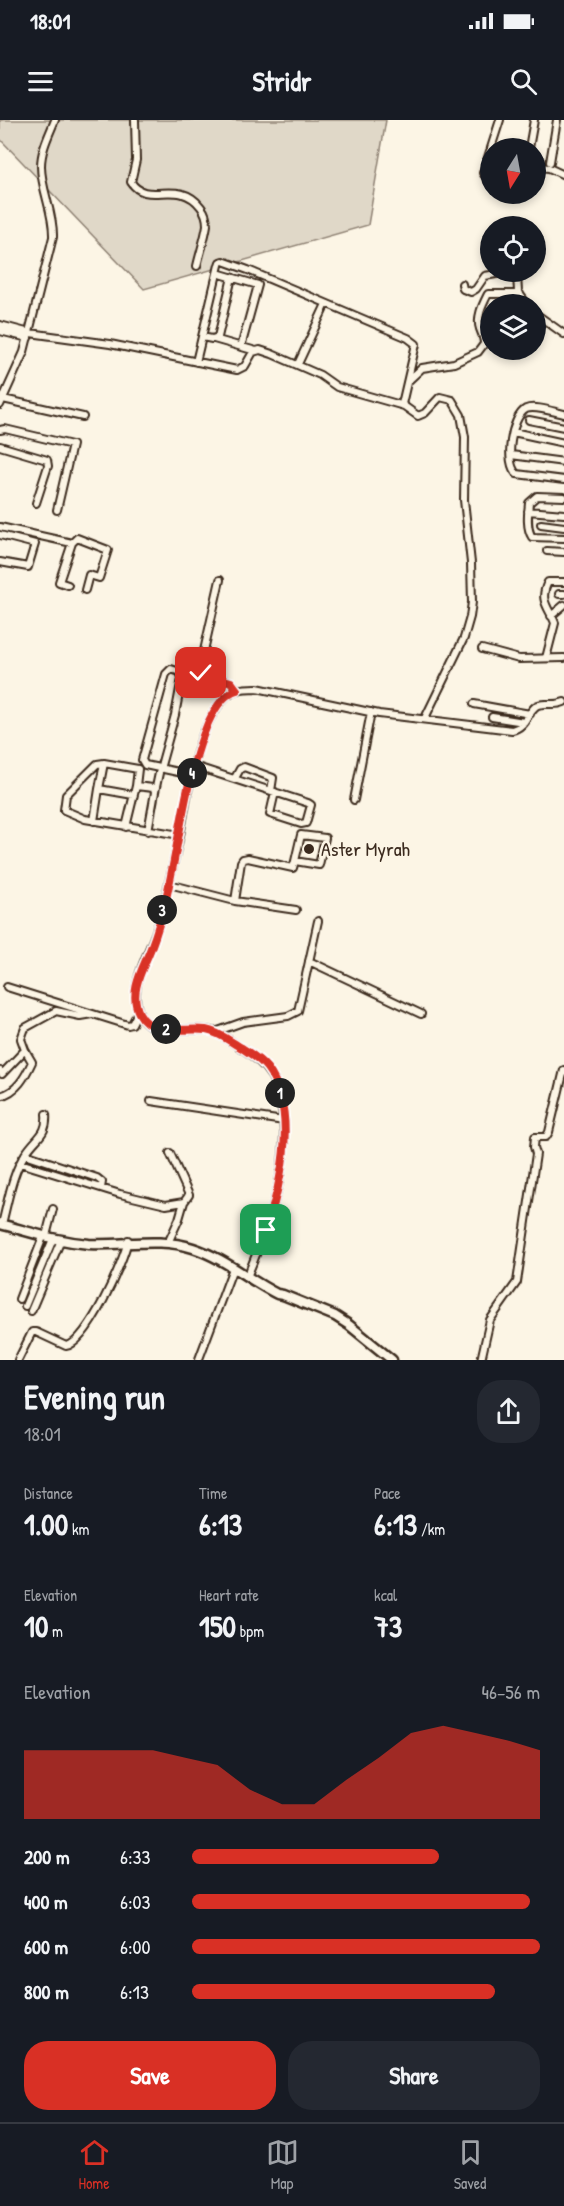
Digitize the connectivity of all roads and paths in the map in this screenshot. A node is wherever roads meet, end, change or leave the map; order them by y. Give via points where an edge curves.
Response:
1 (55, 120) edge
2 (135, 120) edge
3 (500, 120) edge
4 (534, 120) edge
5 (557, 120) edge
6 (495, 138) edge
7 (531, 138) edge
8 (550, 162) dead end
9 (546, 168) edge
10 (564, 175) edge
11 (197, 266) dead end
12 (217, 273) junction
13 (232, 277) junction
14 (462, 284) dead end
15 (520, 294) edge
16 (326, 304) junction
17 (546, 321) edge
18 (0, 325) edge
19 (0, 331) edge
20 (564, 334) edge
21 (29, 336) junction
22 (202, 337) junction
23 (214, 339) junction
24 (241, 347) junction
25 (480, 349) edge
26 (256, 351) junction
27 (196, 362) junction
28 (298, 364) junction
29 (407, 381) junction
30 (1, 402) edge
31 (404, 406) junction
32 (564, 414) edge
33 (83, 417) dead end
34 (530, 420) dead end
35 (564, 427) edge
36 (0, 430) edge
37 (513, 432) junction
38 (564, 443) edge
39 (0, 446) edge
40 (511, 454) junction
41 (564, 462) edge
42 (564, 480) edge
43 (564, 497) edge
44 (36, 503) dead end
45 (57, 510) dead end
46 (528, 511) junction
47 (564, 514) edge
48 (541, 524) dead end
49 (0, 526) edge
50 (564, 527) edge
51 (0, 535) edge
52 (564, 538) edge
53 (72, 543) junction
54 (548, 551) dead end
55 (564, 552) edge
56 (0, 562) edge
57 (220, 580) dead end
58 (564, 582) edge
59 (68, 585) dead end
60 (85, 590) dead end
61 (564, 605) edge
62 (551, 616) junction
63 (482, 649) dead end
64 (546, 658) junction
65 (564, 658) edge
66 (237, 690) junction
67 (564, 702) edge
68 (474, 704) dead end
69 (371, 712) junction
70 (530, 714) junction
71 (492, 717) dead end
72 (425, 718) junction
73 (524, 722) junction
74 (104, 763) junction
75 (194, 766) junction
76 (160, 771) junction
77 (192, 776) junction
78 (235, 778) junction
79 (136, 786) junction
80 (99, 789) junction
81 (273, 791) junction
82 (155, 792) junction
83 (133, 795) junction
84 (354, 800) dead end
85 (94, 821) junction
86 (126, 827) junction
87 (148, 831) junction
88 (180, 835) junction
89 (295, 861) junction
90 (169, 884) junction
91 (235, 901) junction
92 (296, 910) dead end
93 (318, 921) dead end
94 (309, 961) junction
95 (7, 987) dead end
96 (138, 1012) junction
97 (92, 1014) junction
98 (421, 1014) dead end
99 (215, 1032) junction
100 (24, 1050) junction
101 (564, 1070) edge
102 (0, 1071) edge
103 (0, 1096) edge
104 (151, 1101) dead end
105 (46, 1114) dead end
106 (284, 1121) junction
107 (25, 1154) junction
108 (170, 1154) dead end
109 (20, 1163) junction
110 (101, 1188) junction
111 (184, 1202) junction
112 (53, 1209) dead end
113 (1, 1224) edge
114 (54, 1237) junction
115 (168, 1240) junction
116 (128, 1242) junction
117 (191, 1245) junction
118 (233, 1268) junction
119 (247, 1275) junction
120 (19, 1299) dead end
121 (25, 1306) dead end
122 (31, 1311) dead end
123 (199, 1359) edge
124 (18, 1360) edge
125 (392, 1360) edge
126 (481, 1360) edge

1 - 21 street via 41,164 53,233
2 - 11 street via 136,159 131,182 134,187 150,194 186,194 205,211 207,223
3 - 6 street
4 - 7 street
5 - 8 street
9 - 10 street
12 - 13 street
12 - 16 street via 220,262 226,262
12 - 22 street
13 - 23 street via 218,337
13 - 24 street via 259,287
14 - 15 street via 463,289 471,292 485,276 511,272 519,278
16 - 28 street
16 - 29 street via 417,344
17 - 20 street
18 - 21 street
19 - 21 street
21 - 27 street via 110,344
21 - 30 street
22 - 23 street
22 - 27 street
23 - 24 street
24 - 26 street
25 - 29 street via 454,363 422,368
26 - 27 street via 239,370
26 - 28 street
28 - 31 street via 337,387
29 - 31 street
30 - 33 street
31 - 72 street via 421,416 440,397 448,398 461,415 465,437 470,617 464,638
32 - 37 street via 531,408 522,413
34 - 35 street
36 - 45 street via 72,445
37 - 38 street
37 - 40 street
39 - 44 street via 47,460
40 - 41 street
40 - 42 street via 515,474
43 - 46 street via 537,496 529,502
46 - 47 street
46 - 52 street via 532,537
48 - 50 street
49 - 53 street
51 - 56 street via 35,544 28,567
53 - 59 street via 59,582
53 - 60 street via 78,538 108,550 99,578 89,576
54 - 55 street
57 - 66 street via 201,664 190,664 196,672 231,682
58 - 62 street via 547,583 545,603
61 - 62 street
62 - 64 street via 555,623
63 - 64 street via 519,659
64 - 65 street
66 - 69 street via 257,688
66 - 75 street via 220,702
67 - 70 street via 553,706 540,704
68 - 70 street
69 - 72 street
69 - 84 street
70 - 73 street
71 - 73 street
72 - 73 street via 512,730
74 - 79 street via 138,769
74 - 80 street
74 - 85 street via 97,764 66,795 64,810
75 - 77 street
75 - 78 street
76 - 76 street via 182,678 180,672 171,669 166,674 142,760
76 - 77 street
76 - 82 street
77 - 88 street
78 - 81 street
78 - 81 street via 244,767 273,778
79 - 82 street via 153,788
79 - 83 street
80 - 83 street
80 - 85 street
81 - 81 street via 311,805 306,823 270,814
82 - 87 street
83 - 86 street
85 - 86 street
86 - 87 street
87 - 88 street
88 - 90 street
89 - 89 street via 319,865 325,838 302,835
89 - 91 street via 293,868 243,859
90 - 91 street
90 - 96 street via 156,935 138,979
91 - 92 street
93 - 94 street
94 - 98 street
94 - 99 street via 300,1007 295,1014 243,1022
95 - 97 street
96 - 97 street via 130,1025
96 - 99 street via 155,1028
97 - 100 street via 56,1011 25,1028 21,1039
99 - 106 street via 266,1068 281,1097
100 - 102 street via 2,1074
100 - 103 street via 32,1062 24,1079
101 - 126 street via 549,1132 546,1137 535,1137 536,1155 516,1282 490,1320
104 - 106 street
105 - 107 street via 45,1130
106 - 119 street via 278,1194
107 - 109 street
107 - 110 street via 97,1178 102,1182
108 - 111 street via 189,1195
109 - 110 street
109 - 113 street
110 - 111 street via 166,1205
111 - 115 street
112 - 114 street
113 - 114 highway
114 - 116 highway via 89,1244
114 - 120 street
114 - 121 street
114 - 122 street
115 - 116 highway
115 - 117 highway
116 - 124 street via 104,1301 76,1342 66,1346 32,1332
117 - 118 highway
117 - 119 highway
118 - 119 highway
118 - 123 street
119 - 125 highway via 277,1294 335,1316

